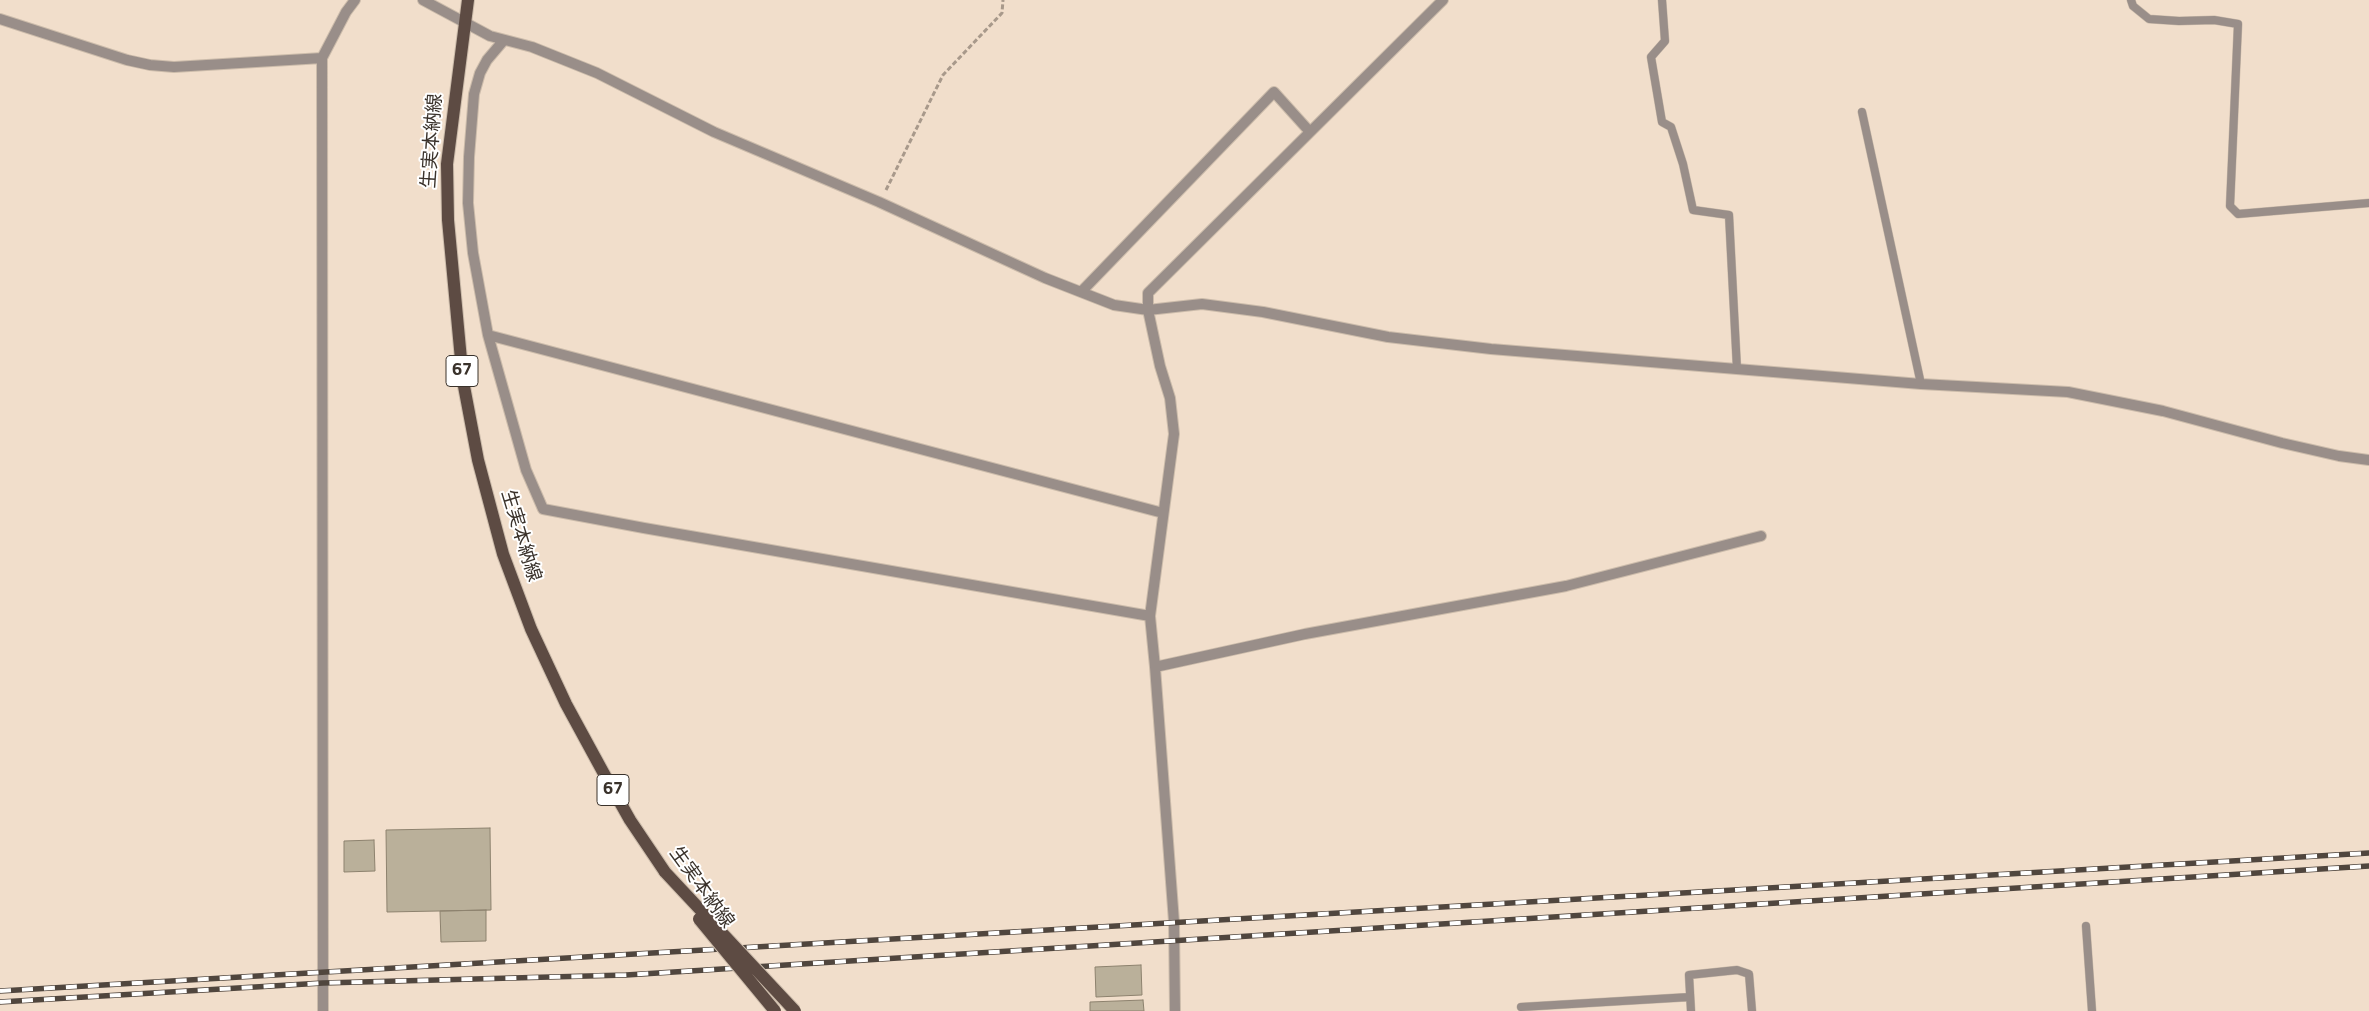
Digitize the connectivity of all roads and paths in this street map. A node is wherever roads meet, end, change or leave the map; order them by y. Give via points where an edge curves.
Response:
1 (355, 0) edge
2 (424, 0) edge
3 (468, 0) edge
4 (1003, 0) edge
5 (1443, 0) edge
6 (1662, 0) edge
7 (2131, 0) edge
8 (0, 19) edge
9 (463, 23) junction
10 (504, 40) junction
11 (322, 58) junction
12 (1862, 112) dead end
13 (1310, 132) junction
14 (879, 202) junction
15 (2369, 203) edge
16 (1081, 292) junction
17 (1148, 310) junction
18 (488, 335) junction
19 (1737, 369) junction
20 (1921, 384) junction
21 (2369, 460) edge
22 (1163, 513) junction
23 (1761, 536) dead end
24 (1150, 616) junction
25 (1155, 667) junction
26 (666, 872) junction
27 (2086, 926) dead end
28 (1690, 997) junction
29 (1521, 1007) dead end
30 (323, 1011) edge
31 (775, 1011) edge
32 (795, 1011) edge
33 (1175, 1011) edge
34 (1691, 1011) edge
35 (1752, 1011) edge
36 (2092, 1011) edge

1 - 11 street
2 - 9 street
3 - 9 main road, 生実本納線 / 67
4 - 14 path via 1002,13 944,75
5 - 13 street
6 - 19 lane via 1665,41 1651,57 1662,122 1671,127 1693,210 1729,215
7 - 15 lane via 2133,6 2149,19 2214,20 2238,24 2230,206 2238,214
8 - 11 street via 150,65
9 - 10 street
9 - 26 main road, 生実本納線 / 67 via 447,164 452,271 464,381 478,460 503,554 531,628 566,704 630,820
10 - 14 street via 532,47 597,73 714,132
10 - 18 street via 480,73 474,94 469,157 468,203 473,254
11 - 30 street
12 - 20 lane
13 - 16 street via 1274,92
13 - 17 street via 1148,293
14 - 16 street
16 - 17 street via 1114,305
17 - 19 street via 1202,304 1264,312 1388,337 1491,349
17 - 22 street via 1170,398 1174,434
18 - 22 street
18 - 24 street via 526,470 543,509
19 - 20 street
20 - 21 street via 2068,392 2163,411 2282,443
22 - 24 street
23 - 25 street via 1566,586 1305,634
24 - 25 street
25 - 33 street via 1174,922
26 - 31 main road, 生実本納線 / 67, bridge via 706,928
26 - 32 main road, bridge
27 - 36 lane
28 - 29 lane
28 - 34 lane
28 - 35 lane via 1689,975 1737,970 1749,974

